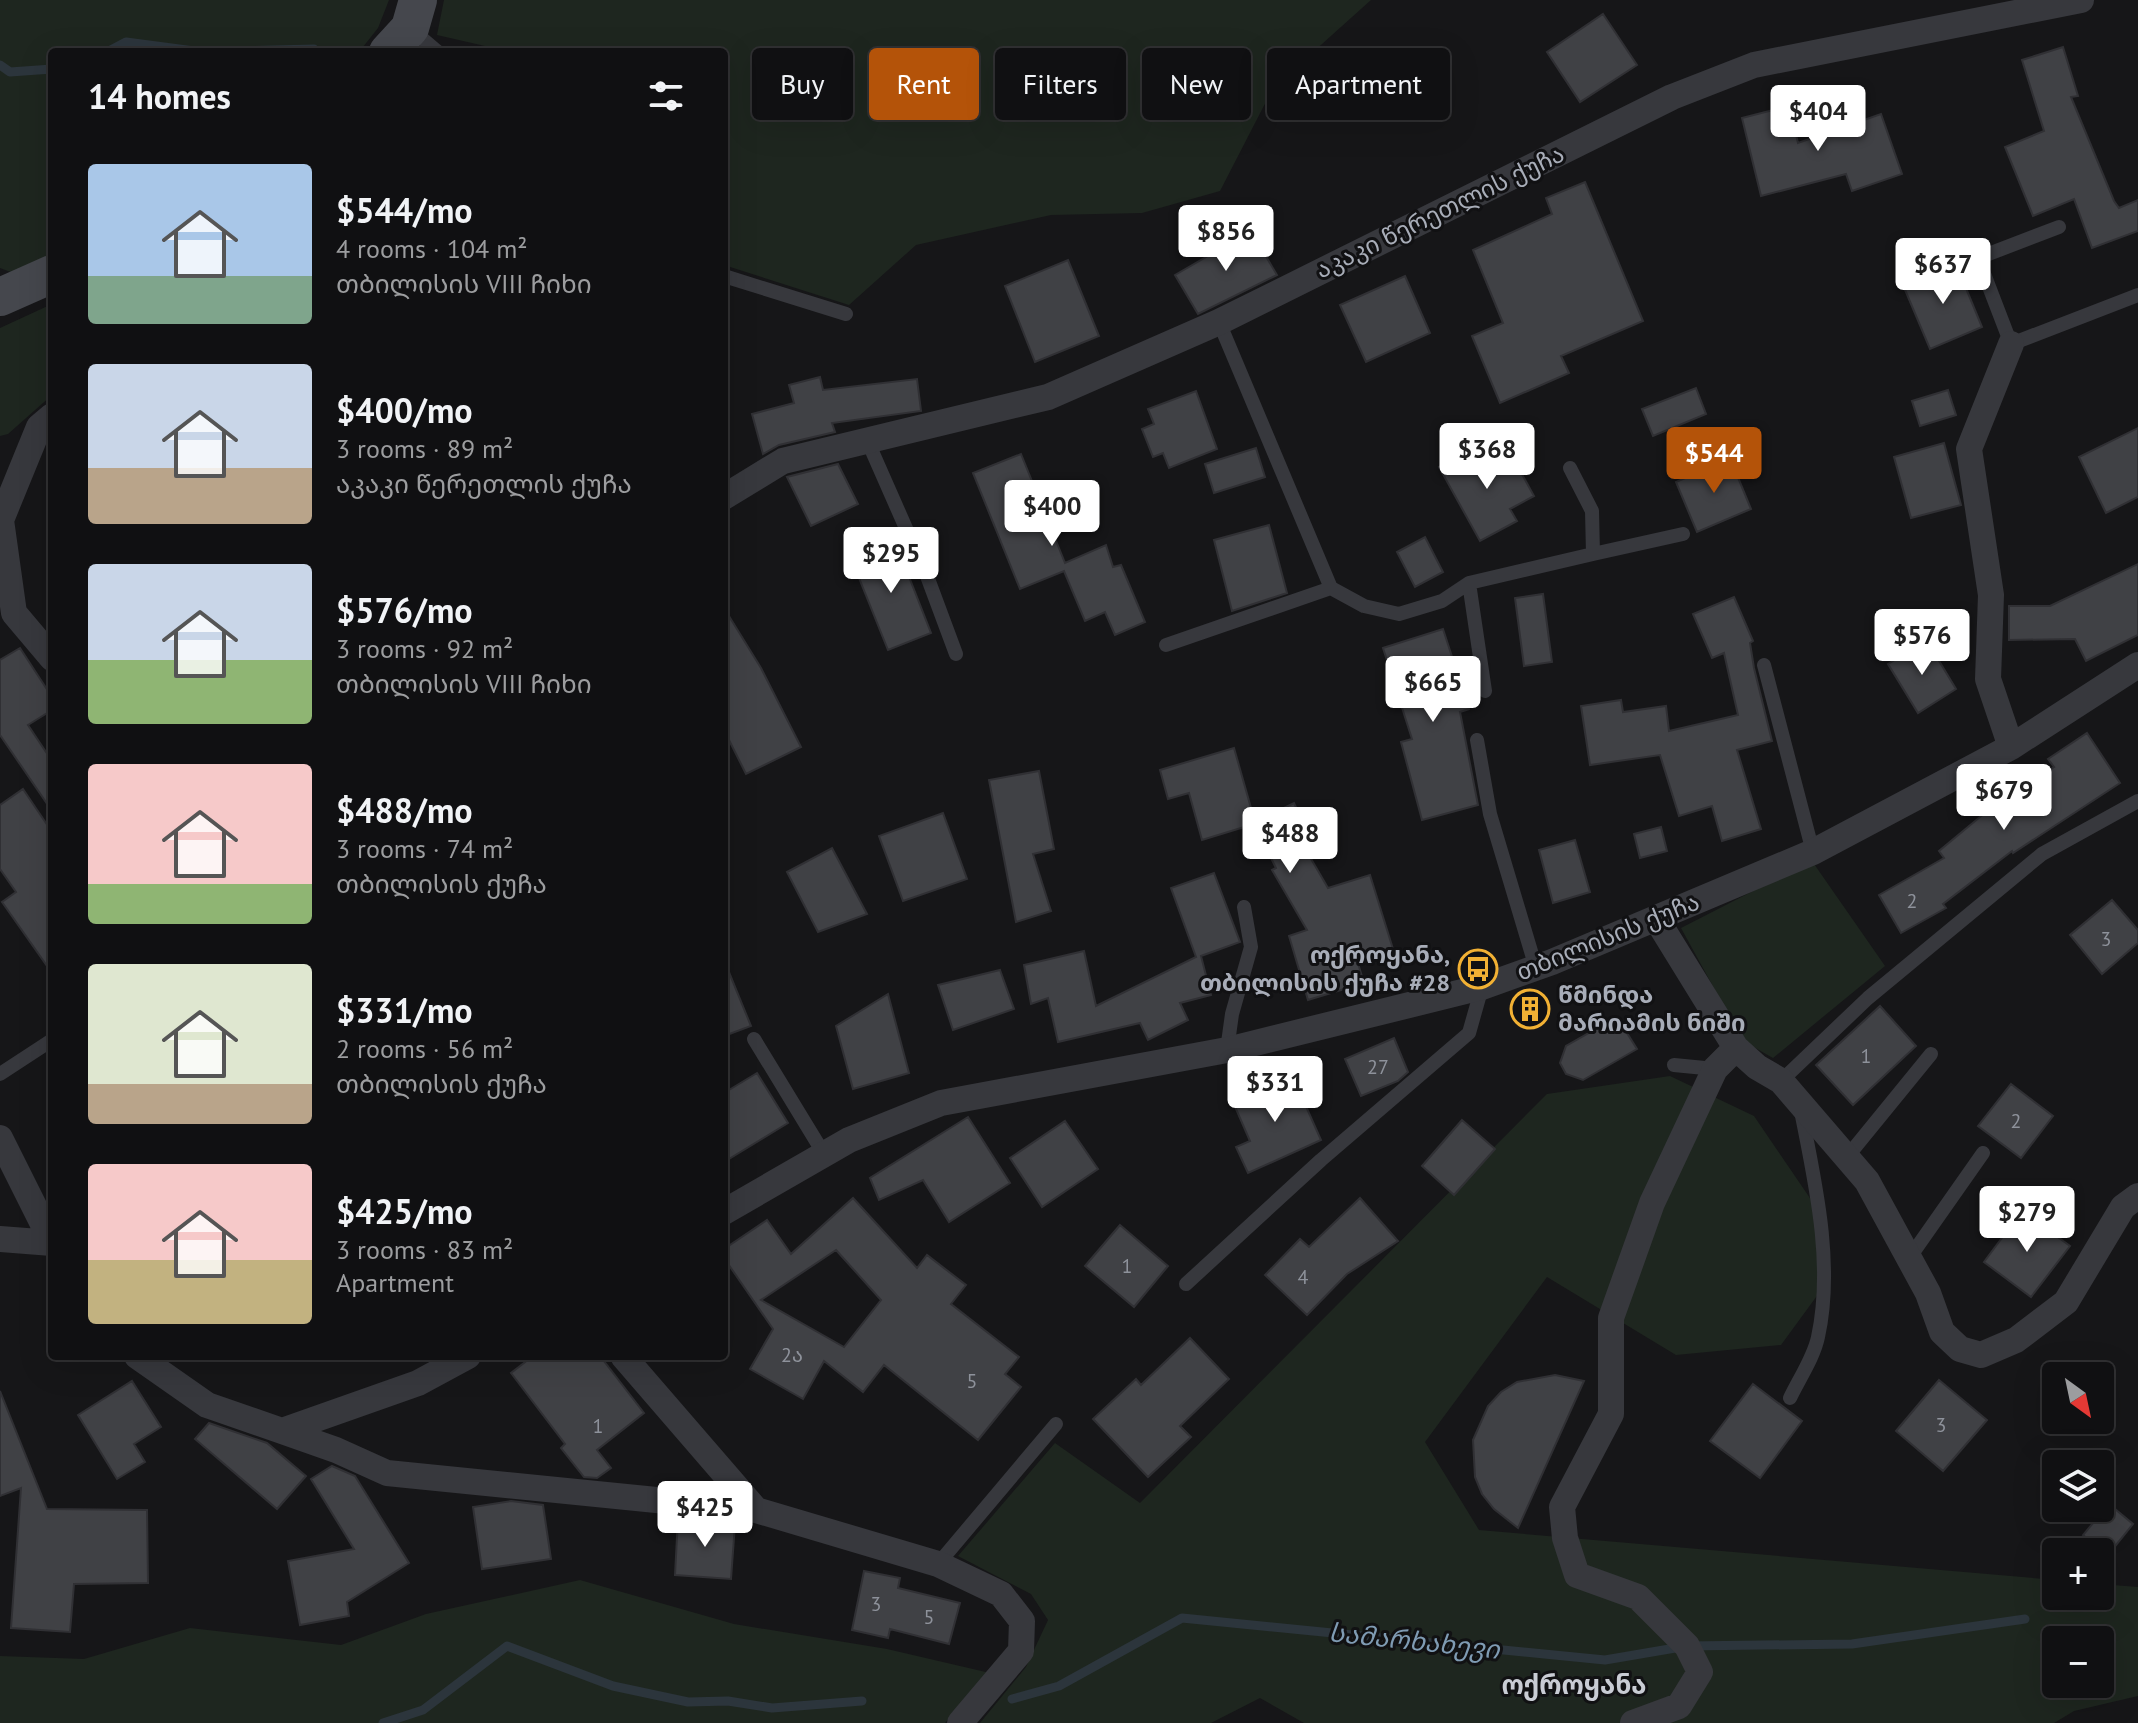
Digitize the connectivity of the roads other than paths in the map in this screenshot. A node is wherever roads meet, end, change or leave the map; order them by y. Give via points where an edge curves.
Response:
1 (2081, 0) edge
2 (2059, 227) dead end
3 (48, 276) edge
4 (728, 277) edge
5 (2138, 295) edge
6 (0, 297) edge
7 (846, 314) dead end
8 (1219, 322) junction
9 (2011, 344) junction
10 (48, 419) edge
11 (868, 442) junction
12 (1570, 468) dead end
13 (10, 479) edge
14 (728, 495) edge
15 (1683, 534) dead end
16 (1593, 554) junction
17 (1469, 583) junction
18 (1331, 588) junction
19 (1166, 645) dead end
20 (48, 653) edge
21 (956, 654) dead end
22 (1764, 665) dead end
23 (2138, 665) edge
24 (1485, 691) dead end
25 (1477, 740) dead end
26 (2011, 747) junction
27 (2138, 801) edge
28 (1813, 852) junction
29 (1244, 907) dead end
30 (1657, 920) junction
31 (1536, 968) junction
32 (1482, 987) junction
33 (754, 1039) dead end
34 (48, 1043) edge
35 (1736, 1048) junction
36 (1227, 1050) junction
37 (1931, 1054) dead end
38 (1674, 1065) dead end
39 (1715, 1069) junction
40 (0, 1074) edge
41 (1781, 1081) junction
42 (1799, 1103) junction
43 (0, 1138) edge
44 (1983, 1153) dead end
45 (824, 1154) junction
46 (1847, 1157) junction
47 (2138, 1196) edge
48 (728, 1210) edge
49 (48, 1234) edge
50 (0, 1239) edge
51 (48, 1242) edge
52 (1910, 1257) junction
53 (1186, 1284) dead end
54 (143, 1360) edge
55 (461, 1360) edge
56 (626, 1360) edge
57 (1790, 1398) dead end
58 (1056, 1424) dead end
59 (282, 1431) junction
60 (756, 1510) junction
61 (938, 1564) junction
62 (960, 1723) edge
63 (1633, 1723) edge

1 - 8 street, აკაკი წერეთლის ქუჩა via 1754,65 1672,97
2 - 9 lane via 1978,258
3 - 6 main road
4 - 7 lane
5 - 9 lane
8 - 11 street, აკაკი წერეთლის ქუჩა via 1048,397
8 - 18 lane
9 - 26 street via 1969,449 1991,595 1988,679
10 - 13 street
11 - 14 street, აკაკი წერეთლის ქუჩა via 783,461
11 - 21 lane
12 - 16 lane via 1592,511
13 - 20 street via 1,520 14,613
15 - 16 lane
16 - 17 lane
17 - 18 lane via 1442,601 1399,614 1364,606
17 - 24 lane
18 - 19 lane
22 - 28 lane
23 - 26 street, თბილისის ქუჩა
25 - 31 lane via 1490,814
26 - 28 street, თბილისის ქუჩა
27 - 41 lane via 2042,854 1868,998
28 - 30 street, თბილისის ქუჩა
29 - 36 lane via 1251,947
30 - 31 street, თბილისის ქუჩა
30 - 35 street
31 - 32 street, თბილისის ქუჩა
32 - 36 street, თბილისის ქუჩა
32 - 53 lane via 1469,1033
33 - 45 lane
34 - 40 lane
35 - 39 street
35 - 41 street
36 - 45 street, თბილისის ქუჩა via 941,1103
37 - 46 lane
38 - 39 lane
39 - 63 street via 1652,1203 1611,1318 1611,1414 1562,1507 1577,1575 1638,1597 1687,1646 1700,1672 1679,1706
41 - 42 street
42 - 46 street
42 - 57 lane via 1824,1276 1818,1338
43 - 49 street
44 - 52 lane
45 - 48 street, თბილისის ქუჩა
46 - 52 street via 1867,1181
47 - 52 street via 2123,1207 2066,1302 2016,1340 1981,1355 1960,1349 1942,1332
50 - 51 street
54 - 59 street via 207,1405
55 - 59 street via 418,1383
56 - 60 street
58 - 61 lane
59 - 60 street via 387,1473
60 - 61 street
61 - 62 street via 1001,1594 1022,1621 1021,1651

